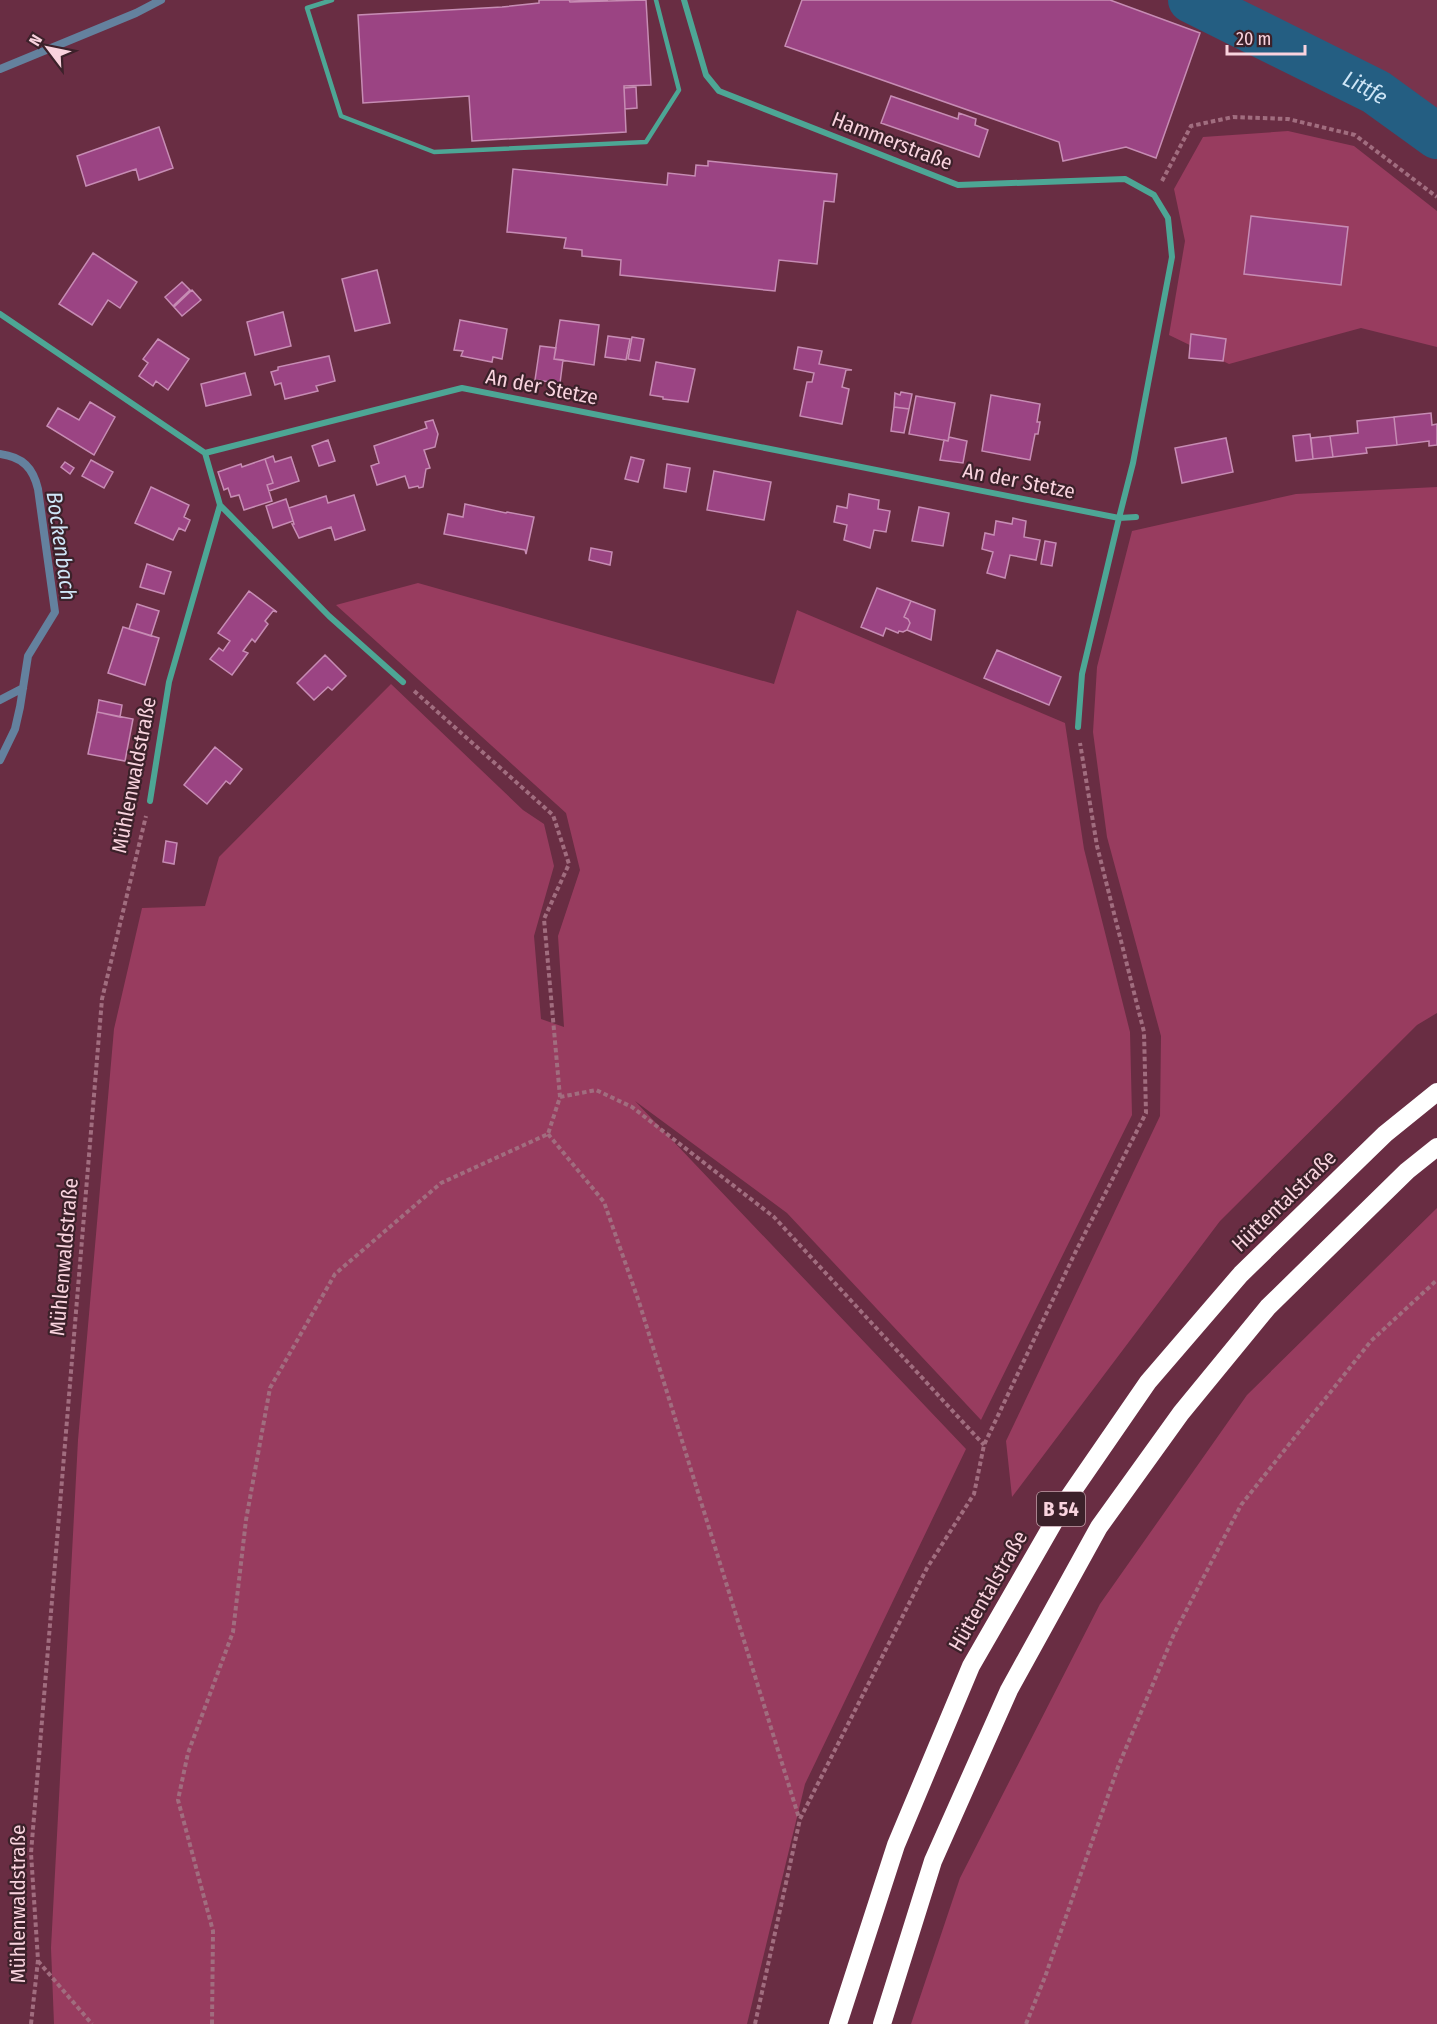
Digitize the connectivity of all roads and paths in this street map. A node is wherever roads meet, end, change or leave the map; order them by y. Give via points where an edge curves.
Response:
1 (332, 0) edge
2 (656, 0) edge
3 (684, 0) edge
4 (1154, 195) junction
5 (1437, 197) edge
6 (0, 314) edge
7 (205, 453) junction
8 (220, 505) junction
9 (1136, 517) dead end
10 (1119, 518) junction
11 (403, 682) joint
12 (1077, 727) joint
13 (150, 801) joint
14 (1437, 1092) edge
15 (560, 1097) junction
16 (548, 1134) junction
17 (1437, 1147) edge
18 (1437, 1280) edge
19 (984, 1445) junction
20 (800, 1819) junction
21 (38, 1960) junction
22 (31, 2024) edge
23 (92, 2024) edge
24 (212, 2024) edge
25 (755, 2024) edge
26 (838, 2024) edge
27 (882, 2024) edge
28 (1026, 2024) edge

1 - 2 lane via 307,8 341,116 434,152 646,142 679,90
3 - 4 street, Hammerstraße via 706,75 719,91 958,185 1125,179
4 - 5 path via 1191,126 1233,117 1288,119 1355,135
4 - 10 street via 1168,218 1172,257
6 - 7 street
7 - 8 street
7 - 10 street, An der Stetze via 462,388
8 - 11 street via 329,616
8 - 13 street, Mühlenwaldstraße via 169,682
9 - 10 street, An der Stetze
10 - 12 street via 1082,674
11 - 15 path via 554,815 569,864 544,919
12 - 19 path via 1096,846 1144,1032 1146,1113
13 - 21 path, Mühlenwaldstraße via 102,999 31,1853
14 - 26 highway, Hüttentalstraße / B 54 via 1385,1134 1241,1274 1148,1382 1066,1501 971,1665 896,1845
15 - 16 path
15 - 19 path via 596,1090 632,1107 774,1217
16 - 20 path via 604,1202 639,1302
16 - 24 path via 441,1182 335,1274 270,1388 246,1520 233,1632 188,1753 178,1800 213,1931
17 - 27 highway, B 54 via 1407,1171 1268,1307 1181,1413 1099,1527 1009,1690 933,1861
18 - 28 path via 1371,1341 1241,1505 1174,1634 1123,1757
19 - 20 path via 974,1494 927,1568
20 - 25 path
21 - 22 path, Mühlenwaldstraße
21 - 23 path

